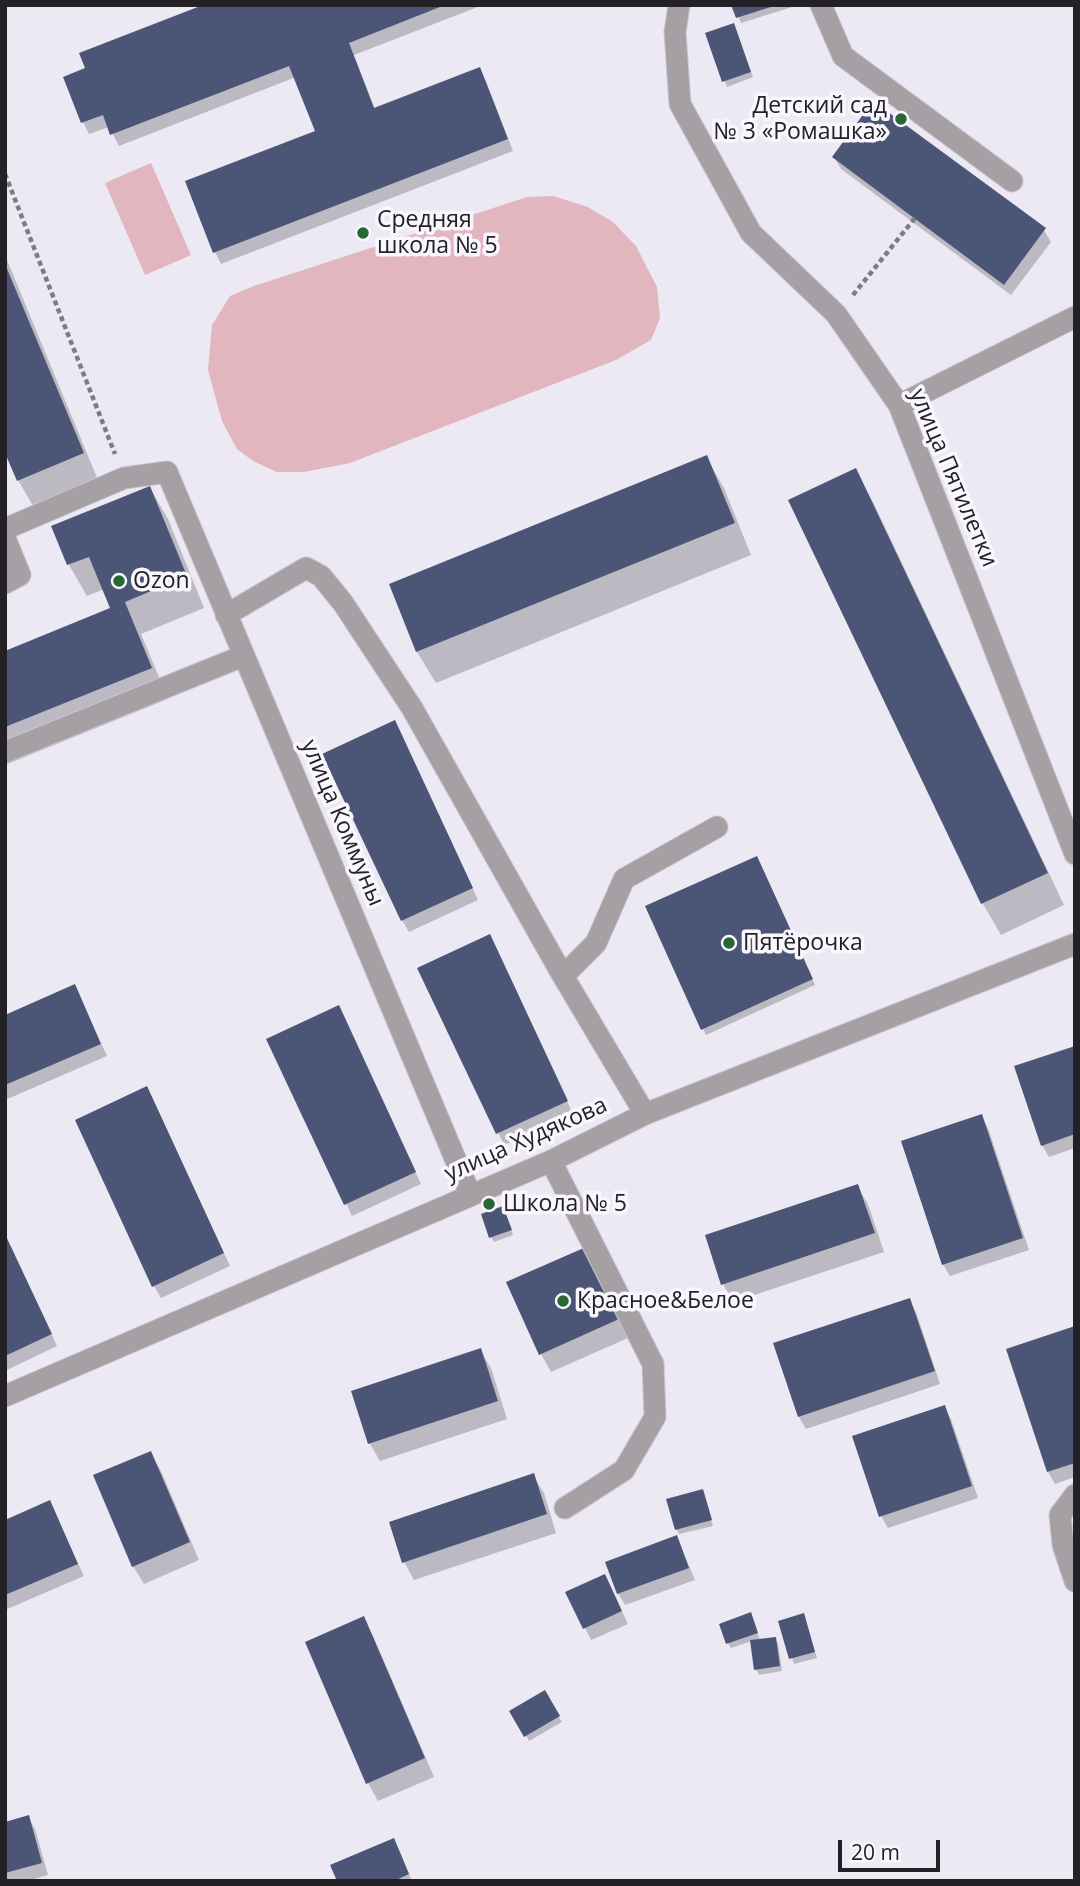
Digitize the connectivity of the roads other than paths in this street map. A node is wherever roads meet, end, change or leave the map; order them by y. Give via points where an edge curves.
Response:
1 (679, 5) edge
2 (821, 5) edge
3 (1012, 181) dead end
4 (1075, 317) edge
5 (898, 405) junction
6 (5, 529) edge
7 (5, 538) edge
8 (5, 583) edge
9 (226, 615) junction
10 (243, 656) junction
11 (5, 752) edge
12 (717, 827) dead end
13 (1075, 854) edge
14 (1075, 944) edge
15 (563, 976) junction
16 (645, 1114) junction
17 (551, 1161) junction
18 (470, 1194) junction
19 (5, 1396) edge
20 (1075, 1495) edge
21 (565, 1508) dead end
22 (1075, 1580) edge

1 - 5 street, улица Пятилетки via 675,32 680,104 751,233 836,314
2 - 3 street via 843,56
4 - 5 street
5 - 13 street, улица Пятилетки
6 - 9 street, улица Коммуны via 124,478 167,472
7 - 8 street via 20,575
9 - 10 street, улица Коммуны
9 - 15 street via 306,568 321,576 412,708
10 - 11 street
10 - 18 street, улица Коммуны
12 - 15 street via 624,878 596,943
14 - 16 street, улица Худякова
15 - 16 street
16 - 17 street, улица Худякова
17 - 18 street, улица Худякова
17 - 21 street via 653,1364 655,1417 624,1471
18 - 19 street, улица Худякова
20 - 22 street via 1060,1515 1063,1545

